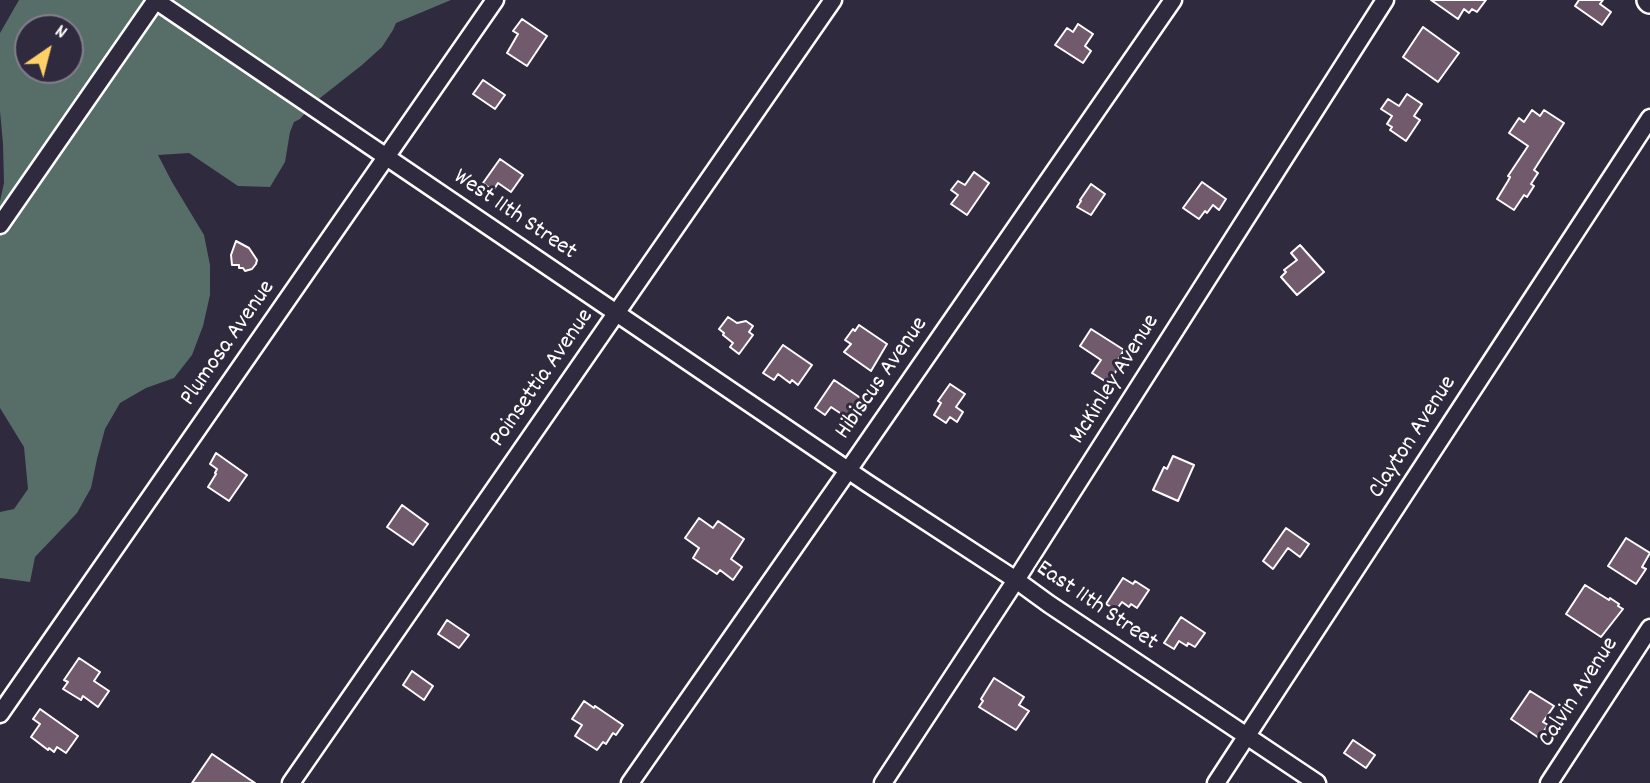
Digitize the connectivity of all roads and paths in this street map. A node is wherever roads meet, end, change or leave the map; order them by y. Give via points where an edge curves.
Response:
1 (155, 0) edge
2 (495, 0) edge
3 (833, 0) edge
4 (1173, 0) edge
5 (1385, 0) edge
6 (1650, 118) edge
7 (386, 158) junction
8 (0, 225) edge
9 (617, 312) junction
10 (849, 469) junction
11 (1016, 580) junction
12 (1650, 628) edge
13 (0, 714) edge
14 (1247, 736) junction
15 (291, 783) edge
16 (630, 783) edge
17 (883, 783) edge
18 (1216, 783) edge
19 (1317, 783) edge
20 (1549, 783) edge

1 - 7 street, West 11th Street
1 - 8 street
2 - 7 street, Plumosa Avenue
3 - 9 street, Poinsettia Avenue
4 - 10 street, Hibiscus Avenue
5 - 11 street, McKinley Avenue
6 - 14 street, Clayton Avenue
7 - 9 street, West 11th Street
7 - 13 street, Plumosa Avenue
9 - 10 street, West 11th Street
9 - 15 street, Poinsettia Avenue
10 - 11 street, East 11th Street
10 - 16 street, Hibiscus Avenue
11 - 14 street, East 11th Street
11 - 17 street, McKinley Avenue
12 - 20 street, Calvin Avenue
14 - 18 street, Clayton Avenue
14 - 19 street, East 11th Street

